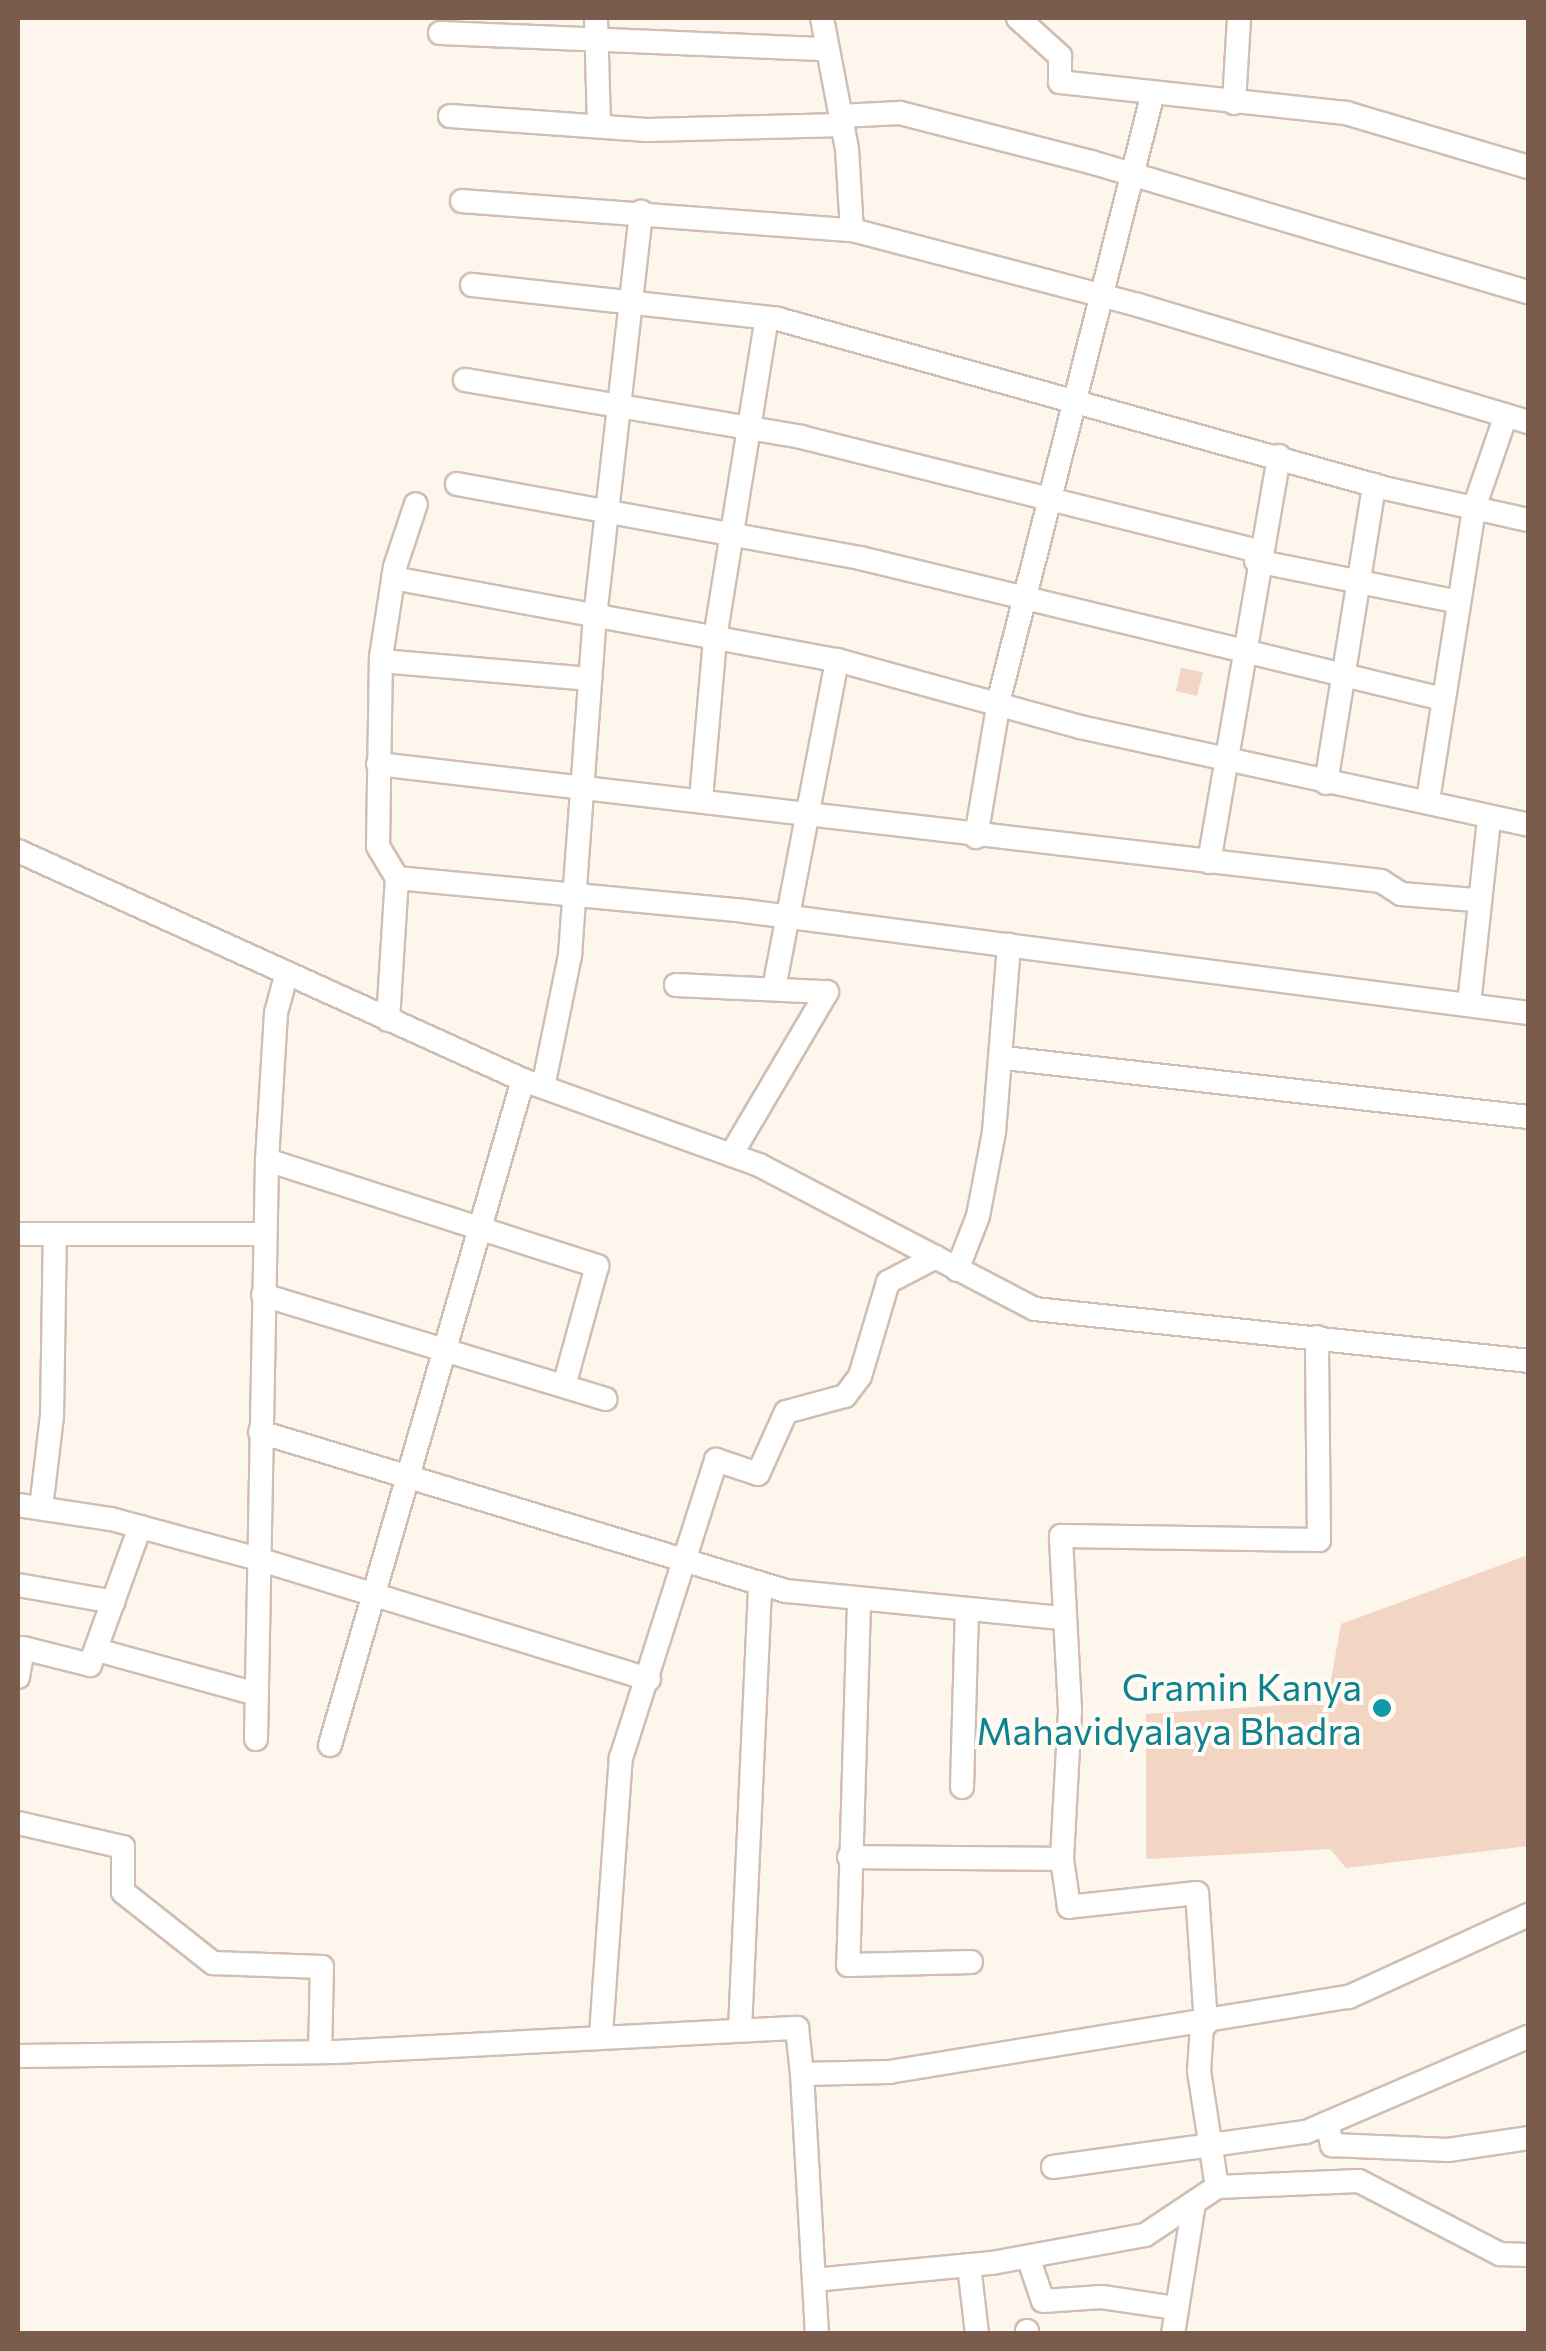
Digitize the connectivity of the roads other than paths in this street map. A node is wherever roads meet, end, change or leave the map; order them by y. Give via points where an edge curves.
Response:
1 (822, 18) edge
2 (1018, 18) edge
3 (1239, 18) edge
4 (597, 28) edge
5 (440, 33) dead end
6 (827, 49) junction
7 (1153, 93) junction
8 (1234, 103) junction
9 (450, 116) dead end
10 (841, 121) junction
11 (599, 126) junction
12 (1528, 167) edge
13 (1132, 173) junction
14 (462, 200) dead end
15 (641, 212) junction
16 (852, 230) junction
17 (472, 284) dead end
18 (1528, 292) edge
19 (1102, 296) junction
20 (635, 302) junction
21 (767, 318) junction
22 (465, 380) dead end
23 (1075, 400) junction
24 (621, 405) junction
25 (1517, 418) edge
26 (752, 428) junction
27 (1279, 456) junction
28 (458, 484) dead end
29 (1374, 485) junction
30 (1051, 499) junction
31 (416, 504) dead end
32 (1474, 508) junction
33 (606, 512) junction
34 (1528, 520) edge
35 (734, 534) junction
36 (1257, 556) junction
37 (393, 578) junction
38 (1356, 581) junction
39 (1028, 601) junction
40 (1459, 602) junction
41 (595, 617) junction
42 (715, 638) junction
43 (1240, 656) junction
44 (837, 660) junction
45 (381, 661) junction
46 (1338, 678) junction
47 (590, 679) junction
48 (1443, 699) junction
49 (998, 704) junction
50 (1224, 756) junction
51 (378, 764) junction
52 (1326, 782) junction
53 (581, 786) junction
54 (701, 799) junction
55 (1428, 800) junction
56 (808, 812) junction
57 (1489, 819) junction
58 (1528, 824) edge
59 (976, 837) junction
60 (18, 850) edge
61 (1208, 862) junction
62 (397, 878) junction
63 (572, 892) junction
64 (1475, 900) junction
65 (792, 916) junction
66 (1010, 945) junction
67 (286, 975) junction
68 (676, 984) dead end
69 (774, 988) junction
70 (1469, 1004) junction
71 (1528, 1013) edge
72 (388, 1020) junction
73 (1004, 1058) junction
74 (533, 1083) junction
75 (1528, 1117) edge
76 (731, 1155) junction
77 (267, 1160) junction
78 (479, 1227) junction
79 (18, 1234) edge
80 (265, 1234) junction
81 (56, 1235) junction
82 (936, 1257) junction
83 (957, 1270) junction
84 (263, 1295) junction
85 (1317, 1337) junction
86 (442, 1350) junction
87 (1528, 1361) edge
88 (564, 1386) junction
89 (606, 1399) dead end
90 (260, 1432) junction
91 (408, 1471) junction
92 (29, 1506) edge
93 (140, 1527) junction
94 (258, 1559) junction
95 (688, 1560) junction
96 (760, 1583) junction
97 (18, 1585) edge
98 (371, 1593) junction
99 (114, 1602) junction
100 (859, 1603) junction
101 (967, 1612) junction
102 (1063, 1618) junction
103 (97, 1650) junction
104 (18, 1677) edge
105 (650, 1679) junction
106 (257, 1694) junction
107 (256, 1739) dead end
108 (330, 1745) dead end
109 (962, 1787) dead end
110 (18, 1823) edge
111 (849, 1856) junction
112 (1062, 1859) junction
113 (1528, 1915) edge
114 (971, 1962) dead end
115 (1204, 2024) junction
116 (740, 2030) junction
117 (601, 2034) junction
118 (1528, 2037) edge
119 (320, 2052) junction
120 (18, 2056) edge
121 (802, 2074) junction
122 (1326, 2124) junction
123 (1528, 2138) edge
124 (1211, 2144) junction
125 (1054, 2166) dead end
126 (1217, 2187) junction
127 (1194, 2203) junction
128 (1528, 2255) edge
129 (1028, 2257) junction
130 (969, 2265) junction
131 (814, 2280) junction
132 (1176, 2308) junction
133 (817, 2334) edge
134 (976, 2334) edge
135 (1174, 2334) edge

1 - 6 street
2 - 7 street via 1060,56 1060,82
3 - 8 street
4 - 5 street
4 - 6 street
4 - 11 street
6 - 10 street
7 - 8 street
7 - 13 street
8 - 12 street via 1346,114
9 - 11 street
10 - 11 street
10 - 13 street via 900,113
10 - 16 street
13 - 18 street
13 - 19 street
14 - 15 street
15 - 16 street
15 - 20 street
16 - 19 street
17 - 20 street
19 - 23 street
19 - 25 street
20 - 21 street
20 - 24 street
21 - 23 street
21 - 26 street
22 - 24 street
23 - 27 street
23 - 30 street
24 - 26 street
24 - 33 street
25 - 32 street
26 - 30 street
26 - 35 street
27 - 29 street
27 - 36 street
28 - 33 street
29 - 32 street
29 - 38 street
30 - 36 street
30 - 39 street
31 - 37 street
32 - 34 street
32 - 40 street
33 - 35 street
33 - 41 street
35 - 39 street
35 - 42 street
36 - 38 street
36 - 43 street
37 - 41 street
37 - 45 street
38 - 40 street
38 - 46 street
39 - 43 street
39 - 49 street
40 - 48 street
41 - 42 street
41 - 47 street
42 - 44 street
42 - 54 street
43 - 46 street
43 - 50 street
44 - 49 street
44 - 56 street
45 - 47 street
45 - 51 street
46 - 48 street
46 - 52 street
47 - 53 street
48 - 55 street
49 - 50 street
49 - 59 street
50 - 52 street
50 - 61 street
51 - 53 street
51 - 62 street via 378,846
52 - 55 street
53 - 54 street
53 - 63 street
54 - 56 street
55 - 57 street
56 - 59 street
56 - 65 street
57 - 58 street
57 - 64 street
59 - 61 street
60 - 67 street
61 - 64 street
62 - 63 street
62 - 72 street
63 - 65 street
63 - 74 street via 564,1004
64 - 70 street
65 - 66 street
65 - 69 street
66 - 70 street
66 - 73 street
67 - 72 street
67 - 77 street via 276,1013
68 - 69 street
69 - 76 street via 828,992
70 - 71 street
72 - 74 street
73 - 75 street
73 - 83 street via 978,1216
74 - 76 street
74 - 78 street
76 - 82 street via 840,1203
77 - 78 street
77 - 80 street
78 - 86 street
78 - 88 street via 597,1266
79 - 81 street
80 - 81 street
80 - 84 street
81 - 92 street via 52,1416
82 - 83 street
82 - 95 street via 888,1282 860,1376 845,1396 786,1412 758,1474 716,1460
83 - 85 street via 1035,1308
84 - 86 street
84 - 90 street
85 - 87 street
85 - 102 street via 1319,1540 1061,1536
86 - 88 street
86 - 91 street
88 - 89 street
90 - 91 street
90 - 94 street
91 - 95 street
91 - 98 street
92 - 93 street
93 - 94 street
93 - 99 street
94 - 98 street
94 - 106 street
95 - 96 street
95 - 105 street
96 - 100 street
96 - 116 street
97 - 99 street
98 - 105 street
98 - 108 street
99 - 103 street
100 - 101 street
100 - 111 street
101 - 102 street
101 - 109 street
102 - 112 street via 1070,1710
103 - 104 street via 90,1664 23,1648
103 - 106 street
105 - 117 street via 622,1758
106 - 107 street
110 - 119 street via 123,1847 123,1892 213,1963 322,1967
111 - 112 street
111 - 114 street via 848,1965
112 - 115 street via 1069,1906 1197,1893
113 - 115 street via 1350,1997
115 - 121 street via 890,2072
115 - 124 street via 1199,2071
116 - 117 street
116 - 121 street via 797,2028
117 - 119 street
118 - 122 street
119 - 120 street
121 - 131 street
122 - 123 street via 1332,2144 1448,2150
122 - 124 street
124 - 125 street
124 - 126 street
126 - 127 street
126 - 128 street via 1360,2181 1500,2254
127 - 129 street via 1145,2235
127 - 132 street
129 - 130 street
129 - 132 street via 1043,2301 1102,2297
130 - 131 street
130 - 134 street
131 - 133 street
132 - 135 street

